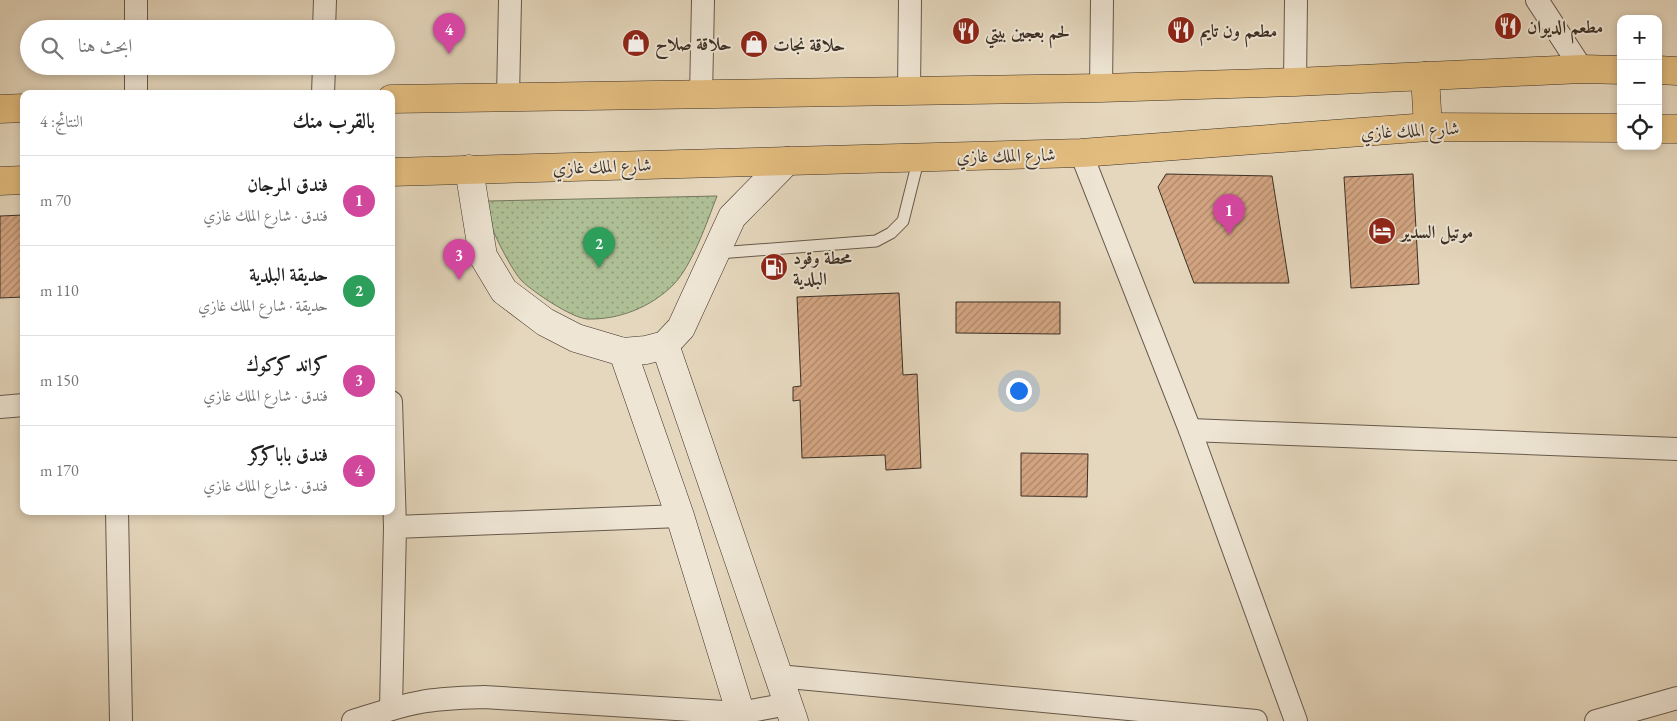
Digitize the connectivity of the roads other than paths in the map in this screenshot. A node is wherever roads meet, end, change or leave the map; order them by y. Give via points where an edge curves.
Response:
1 (136, 0) edge
2 (324, 0) edge
3 (510, 0) edge
4 (703, 0) edge
5 (910, 0) edge
6 (1102, 0) edge
7 (1296, 0) edge
8 (1537, 0) edge
9 (136, 20) edge
10 (324, 20) edge
11 (1582, 69) junction
12 (1617, 70) edge
13 (1662, 70) edge
14 (1677, 71) edge
15 (136, 75) edge
16 (324, 75) edge
17 (1425, 76) junction
18 (1295, 82) junction
19 (1101, 88) junction
20 (136, 90) edge
21 (323, 90) edge
22 (909, 90) junction
23 (701, 96) junction
24 (508, 97) junction
25 (395, 99) edge
26 (20, 108) edge
27 (0, 109) edge
28 (1428, 127) junction
29 (1617, 128) edge
30 (1662, 129) edge
31 (1677, 129) edge
32 (1081, 153) junction
33 (919, 158) junction
34 (787, 161) junction
35 (468, 169) junction
36 (395, 172) edge
37 (20, 180) edge
38 (0, 181) edge
39 (714, 253) junction
40 (664, 345) junction
41 (623, 352) junction
42 (20, 405) edge
43 (0, 407) edge
44 (1190, 430) junction
45 (1677, 449) edge
46 (117, 515) edge
47 (395, 515) edge
48 (680, 516) junction
49 (395, 527) junction
50 (778, 676) junction
51 (1677, 698) edge
52 (391, 708) junction
53 (791, 713) edge
54 (742, 717) edge
55 (121, 721) edge
56 (353, 721) edge
57 (1256, 721) edge
58 (1296, 721) edge
59 (1596, 721) edge

1 - 9 street
2 - 10 street
3 - 24 street
4 - 23 street
5 - 22 street
6 - 19 street
7 - 18 street
8 - 11 street
11 - 12 main road
11 - 17 main road
13 - 14 main road
15 - 20 street
16 - 21 street
17 - 18 main road
17 - 28 main road
18 - 19 main road
19 - 22 main road
22 - 23 main road
23 - 24 main road
24 - 25 main road
26 - 27 main road
28 - 29 main road, شارع الملك غازي
28 - 32 main road, شارع الملك غازي
30 - 31 main road
32 - 33 main road, شارع الملك غازي
32 - 44 street
33 - 34 main road, شارع الملك غازي
33 - 39 lane via 903,221 892,233 876,242
34 - 35 main road, شارع الملك غازي
34 - 39 main road via 732,217
35 - 36 main road, شارع الملك غازي
35 - 41 main road via 483,256 504,291 545,322 576,338
37 - 38 main road
39 - 40 main road via 681,328
40 - 41 main road
40 - 50 main road
41 - 48 main road
42 - 43 street
44 - 45 street
44 - 58 street
46 - 55 street
47 - 49 street
48 - 49 street
48 - 54 main road
49 - 52 street
50 - 53 main road
50 - 57 street
51 - 59 street
52 - 54 street via 437,700 484,697
52 - 56 street
53 - 54 street

